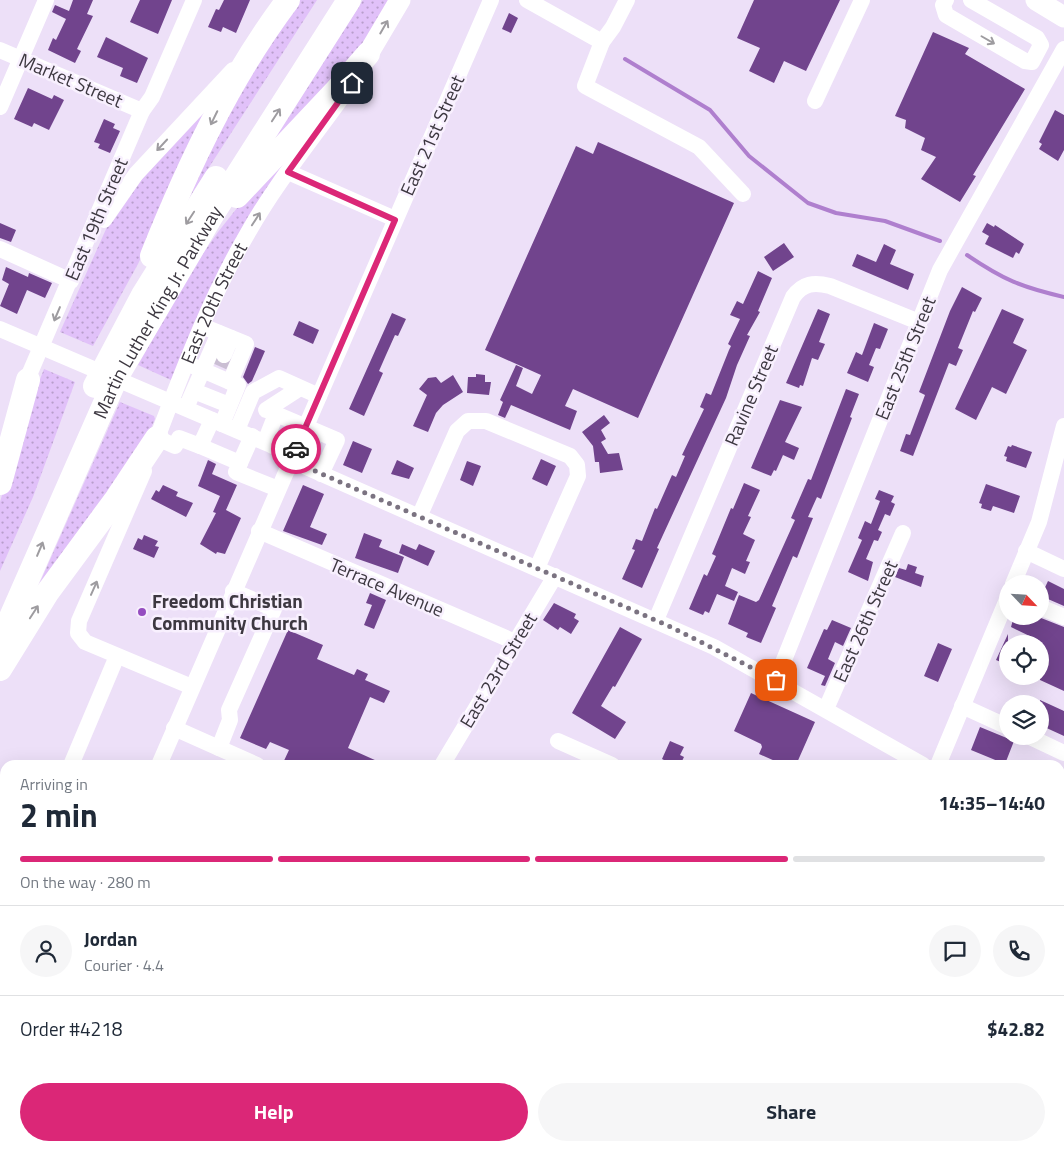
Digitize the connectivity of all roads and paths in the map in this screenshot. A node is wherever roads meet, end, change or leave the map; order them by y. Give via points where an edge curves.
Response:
1 (46, 0) edge
2 (194, 0) edge
3 (284, 0) edge
4 (288, 0) edge
5 (330, 0) edge
6 (349, 0) edge
7 (400, 0) edge
8 (491, 0) edge
9 (527, 0) edge
10 (627, 0) edge
11 (862, 0) edge
12 (972, 0) edge
13 (1036, 0) edge
14 (946, 8) edge
15 (1064, 17) edge
16 (265, 31) junction
17 (602, 42) junction
18 (0, 50) edge
19 (1064, 50) edge
20 (368, 54) junction
21 (21, 59) junction
22 (815, 101) dead end
23 (0, 107) edge
24 (142, 111) junction
25 (288, 172) junction
26 (743, 194) dead end
27 (212, 215) junction
28 (395, 220) junction
29 (0, 249) edge
30 (71, 281) junction
31 (919, 322) junction
32 (202, 326) junction
33 (0, 330) edge
34 (132, 333) junction
35 (225, 335) junction
36 (42, 348) junction
37 (186, 363) junction
38 (218, 370) junction
39 (28, 380) junction
40 (194, 391) junction
41 (318, 396) junction
42 (272, 400) junction
43 (170, 401) junction
44 (249, 402) junction
45 (229, 406) junction
46 (186, 408) junction
47 (88, 419) junction
48 (305, 426) junction
49 (1064, 428) edge
50 (237, 430) junction
51 (157, 438) junction
52 (0, 440) edge
53 (200, 446) junction
54 (292, 456) junction
55 (240, 463) junction
56 (322, 474) junction
57 (0, 483) edge
58 (278, 489) junction
59 (418, 517) junction
60 (259, 531) junction
61 (903, 532) dead end
62 (1026, 552) junction
63 (537, 568) junction
64 (1064, 569) edge
65 (1017, 575) edge
66 (554, 576) junction
67 (233, 591) junction
68 (0, 601) edge
69 (1049, 611) edge
70 (999, 616) edge
71 (1064, 617) edge
72 (656, 620) junction
73 (0, 642) edge
74 (515, 642) junction
75 (117, 656) junction
76 (0, 669) edge
77 (776, 680) junction
78 (192, 688) junction
79 (962, 706) junction
80 (826, 709) junction
81 (999, 723) edge
82 (174, 728) junction
83 (558, 741) dead end
84 (1047, 745) edge
85 (219, 748) junction
86 (1064, 753) edge
87 (73, 760) edge
88 (160, 760) edge
89 (247, 760) edge
90 (445, 760) edge
91 (601, 760) edge
92 (914, 760) edge
93 (940, 760) edge

1 - 21 street
2 - 24 street, East 19th Street via 152,97
3 - 16 main road
4 - 16 highway
5 -> 34 highway, Martin Luther King Jr. Parkway via 182,229
27 -> 6 highway, Martin Luther King Jr. Parkway
20 -> 7 main road, East 20th Street
8 - 28 street, East 21st Street
9 - 17 street
10 - 17 street via 614,27
11 - 22 street
14 -> 12 street via 1025,61 1032,62 1041,45 1037,38
13 - 15 main road
16 -> 30 street via 128,184 104,219
16 -> 34 highway via 211,124 161,235
17 - 26 street via 585,86 699,148
18 - 21 street, Market Street
19 - 31 street, East 25th Street via 940,270
20 - 25 street, East 20th Street
20 - 27 highway via 229,205
21 - 23 street
21 - 24 street, Market Street
24 - 30 street, East 19th Street
25 - 28 street
32 -> 25 street, East 20th Street via 242,242
27 - 34 highway, Martin Luther King Jr. Parkway
28 - 41 street, East 21st Street
29 - 30 street
30 -> 36 street, East 19th Street
31 - 72 street, Ravine Street via 830,286 818,283 798,290
31 - 77 street, East 25th Street
32 - 35 street
32 - 37 street, East 20th Street
33 - 36 street
34 - 47 highway, Martin Luther King Jr. Parkway
35 - 38 street
35 - 38 street
35 - 38 street via 246,344
36 - 39 street, East 19th Street
36 - 43 street
37 - 38 street
37 - 43 street, East 20th Street
38 - 40 street
38 - 45 street via 238,385
39 - 52 street, East 19th Street
39 - 57 highway
40 - 45 street
40 - 46 street
41 - 42 street via 279,378
41 - 48 street, East 21st Street
42 - 44 street
42 - 44 street via 253,392
42 - 48 street
42 - 50 street
43 - 46 street
43 - 51 street, East 20th Street
44 - 50 street
45 - 50 street
46 - 50 street
47 - 68 highway, Martin Luther King Jr. Parkway
73 -> 47 highway, Martin Luther King Jr. Parkway
48 - 54 street, East 21st Street
48 - 56 street via 337,440
49 - 62 street via 1039,522
50 - 53 street
50 - 54 street
50 - 55 street
51 - 53 street via 175,446 179,438
75 -> 51 street, East 20th Street via 86,642 78,633 79,621
76 -> 51 highway via 48,592
53 - 55 street
54 - 56 street
54 - 58 street, East 21st Street
55 - 58 street via 236,472
56 - 59 street
58 - 60 street, East 21st Street
59 - 63 street
59 - 63 street via 457,431 468,422 486,421 570,456 577,465 578,476
60 - 67 street, East 21st Street
60 - 74 street, Terrace Avenue
61 - 80 street, East 26th Street
62 - 64 street
62 - 65 street
63 - 66 street
66 - 72 street
66 - 74 street, East 23rd Street
67 - 78 street, East 21st Street
67 - 85 street via 274,609 229,710 230,720
69 - 71 street
70 - 79 street
72 - 77 street
74 - 90 street, East 23rd Street
75 - 78 street
75 - 87 street
77 - 80 street
78 - 82 street, East 21st Street
79 - 81 street
79 - 93 street
80 - 92 street
82 - 85 street
82 - 88 street, East 21st Street
83 - 91 street
84 - 86 street
85 - 89 street

